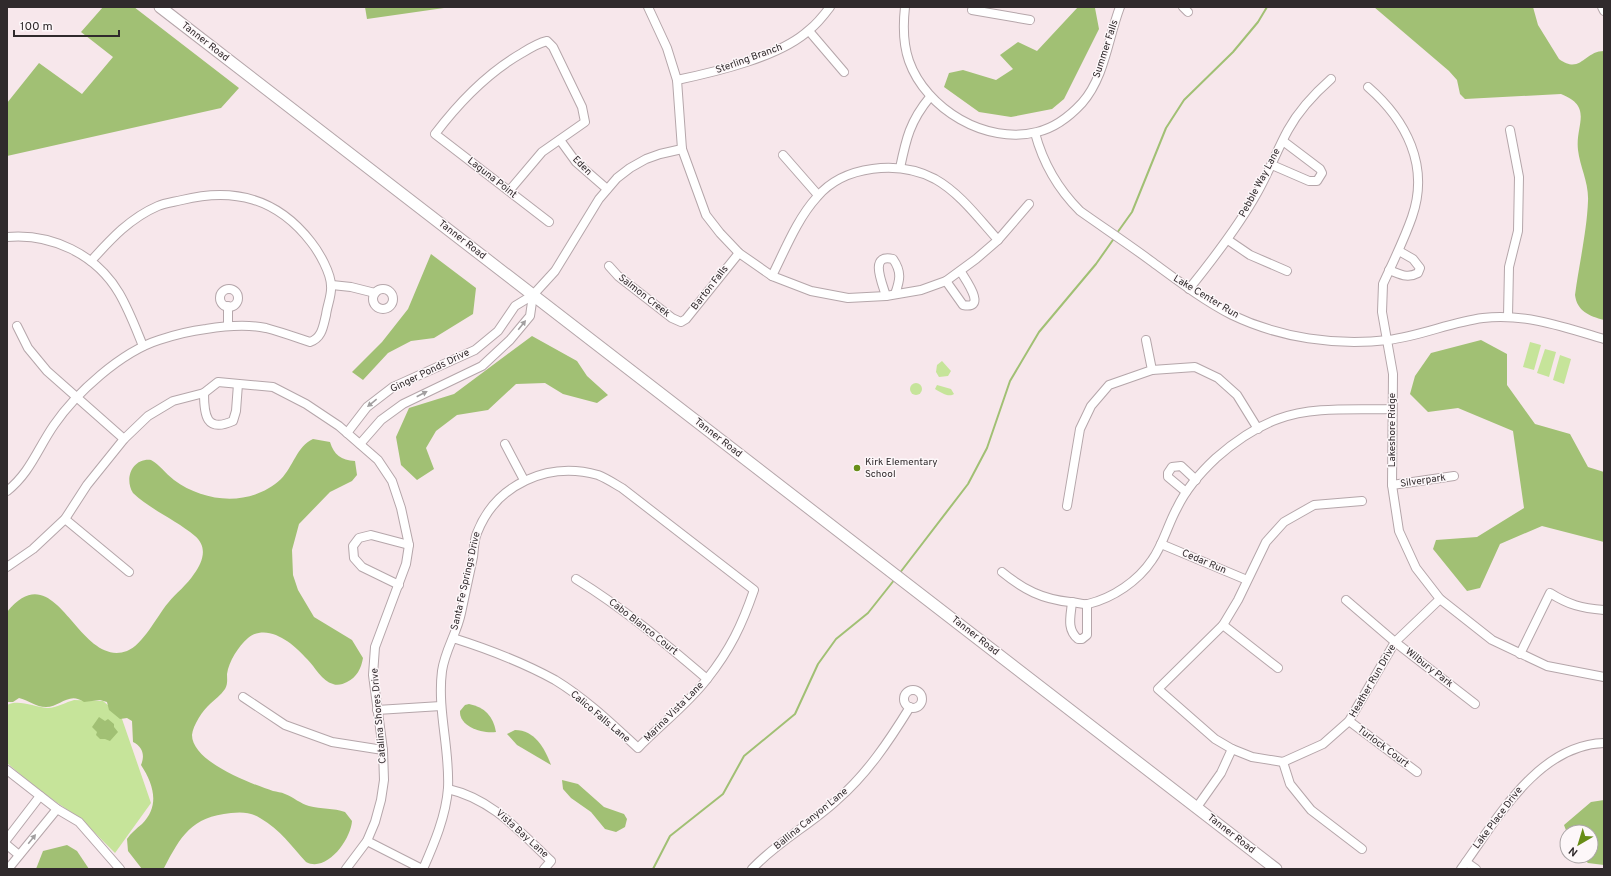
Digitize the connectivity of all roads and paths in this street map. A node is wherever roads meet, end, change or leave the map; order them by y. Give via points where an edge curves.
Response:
1 (160, 7) edge
2 (648, 7) edge
3 (830, 7) edge
4 (905, 7) edge
5 (973, 7) edge
6 (1120, 7) edge
7 (1602, 7) edge
8 (1604, 11) edge
9 (1030, 20) dead end
10 (809, 31) junction
11 (844, 72) dead end
12 (1331, 79) dead end
13 (677, 80) junction
14 (1368, 87) dead end
15 (930, 97) junction
16 (1510, 130) dead end
17 (1035, 133) junction
18 (560, 140) junction
19 (1283, 140) junction
20 (682, 149) junction
21 (783, 155) dead end
22 (1272, 165) junction
23 (900, 168) junction
24 (607, 189) junction
25 (509, 191) junction
26 (818, 196) junction
27 (1029, 204) dead end
28 (549, 222) dead end
29 (7, 237) edge
30 (998, 240) junction
31 (1228, 240) junction
32 (1399, 251) junction
33 (739, 253) junction
34 (91, 261) junction
35 (609, 266) dead end
36 (1389, 270) junction
37 (1287, 271) dead end
38 (961, 272) junction
39 (772, 276) junction
40 (946, 281) junction
41 (332, 285) junction
42 (1189, 289) junction
43 (375, 293) dead end
44 (533, 294) junction
45 (895, 294) junction
46 (886, 296) junction
47 (228, 306) dead end
48 (1508, 316) junction
49 (681, 322) joint
50 (228, 325) junction
51 (17, 326) dead end
52 (1604, 339) edge
53 (1146, 340) dead end
54 (1388, 340) junction
55 (143, 346) junction
56 (1152, 370) junction
57 (238, 384) junction
58 (204, 393) junction
59 (77, 397) junction
60 (1392, 409) junction
61 (1258, 430) junction
62 (347, 433) junction
63 (124, 439) junction
64 (360, 444) junction
65 (505, 444) dead end
66 (1454, 476) dead end
67 (524, 480) junction
68 (1196, 480) junction
69 (1392, 485) junction
70 (7, 491) edge
71 (1186, 492) junction
72 (1362, 502) dead end
73 (1067, 506) dead end
74 (65, 519) junction
75 (409, 544) junction
76 (1161, 544) junction
77 (7, 567) edge
78 (129, 572) dead end
79 (1002, 572) dead end
80 (576, 578) dead end
81 (1247, 580) junction
82 (399, 584) junction
83 (754, 590) joint
84 (1440, 599) junction
85 (1346, 600) dead end
86 (1072, 602) junction
87 (1087, 604) junction
88 (1604, 610) edge
89 (1223, 625) junction
90 (453, 638) junction
91 (1395, 642) junction
92 (1520, 654) junction
93 (1278, 668) dead end
94 (1604, 677) edge
95 (707, 680) junction
96 (243, 697) dead end
97 (1475, 704) dead end
98 (441, 706) junction
99 (910, 707) dead end
100 (377, 710) junction
101 (1349, 721) junction
102 (1604, 743) edge
103 (638, 748) joint
104 (1232, 749) junction
105 (383, 750) junction
106 (1282, 762) junction
107 (7, 770) edge
108 (1417, 772) dead end
109 (448, 789) junction
110 (40, 796) junction
111 (1197, 807) junction
112 (57, 809) junction
113 (7, 839) edge
114 (367, 841) junction
115 (7, 846) edge
116 (1362, 849) dead end
117 (19, 855) junction
118 (1466, 862) junction
119 (756, 868) edge
120 (8, 869) edge
121 (120, 869) edge
122 (346, 869) edge
123 (423, 869) edge
124 (544, 869) edge
125 (1276, 869) edge
126 (1461, 869) edge
127 (1476, 869) edge

1 - 44 main road, Tanner Road
2 - 13 street via 667,48
3 - 10 street, Sterling Branch
4 - 15 street via 904,42 909,62
5 - 9 street via 972,10
6 - 17 street, Summer Falls via 1101,67 1083,102 1062,120
7 - 8 street
10 - 11 street
10 - 13 street, Sterling Branch via 792,43 769,53 716,71
12 - 19 street, Pebble Way Lane via 1315,92
13 - 20 street
14 - 32 street, Lakeshore Ridge via 1385,102 1403,126 1412,144 1416,164 1417,199
15 - 17 street via 967,124 1004,134
15 - 23 street via 911,124
16 - 48 street via 1519,177 1518,232 1509,267
17 - 42 street, Lake Center Run via 1056,183 1067,198 1080,211
18 - 24 street, Eden via 576,162
18 - 25 street via 542,152
18 - 25 street, Laguna Point via 585,122 582,107 553,47 547,41 540,42 487,76 435,134
19 - 22 street, Pebble Way Lane
19 - 22 street via 1320,168 1320,178 1309,182
20 - 24 street, Ginger Ponds Drive via 646,159 630,168
20 - 33 street via 706,215
21 - 26 street
22 - 31 street, Pebble Way Lane
23 - 26 street via 878,168 850,175
23 - 30 street via 935,179 951,190
24 - 44 street, Ginger Ponds Drive via 555,271
25 - 28 street, Laguna Point
26 - 39 street via 798,225
27 - 30 street
29 - 34 street via 36,237 57,242
30 - 38 street
31 - 37 street via 1250,255
31 - 42 street, Pebble Way Lane
32 - 36 street, Lakeshore Ridge
32 - 36 street via 1417,262 1420,268 1418,273 1412,277 1405,277
33 - 39 street
33 - 49 street, Barton Falls
34 - 41 street via 125,225 143,213 160,205 198,196 222,194 250,198 269,205 304,232 318,250
34 - 55 street via 118,292
35 - 49 street, Salmon Creek via 672,318
36 - 54 street, Lakeshore Ridge via 1382,294 1382,312
38 - 40 street
38 - 40 street via 975,295 973,304 963,305
39 - 46 street via 831,296
40 - 45 street via 921,290
41 - 43 street
41 - 50 street via 322,333 310,342 265,328
42 - 54 street, Lake Center Run via 1232,315 1298,337 1337,341
44 -> 62 street, Ginger Ponds Drive via 515,306 498,331 475,350 393,387 368,407
64 -> 44 street, Ginger Ponds Drive via 381,420 403,404 482,366 510,340 530,316
44 - 111 main road, Tanner Road
45 - 46 street
45 - 46 street via 900,272 893,259 887,257 879,264 879,274
47 - 50 street
48 - 52 street, Lake Center Run via 1540,321
48 - 54 street, Lake Center Run via 1481,318
50 - 55 street via 191,331
51 - 59 street via 28,348 47,370
53 - 56 street
54 - 60 street, Lakeshore Ridge via 1392,374
55 - 59 street via 107,370
56 - 61 street via 1195,367 1218,378 1237,395
56 - 73 street via 1109,385 1091,406 1080,429
57 - 58 street, Catalina Shores Drive via 218,382
57 - 58 street via 233,421 222,426 211,423 204,414
57 - 62 street, Catalina Shores Drive via 273,387 306,404
58 - 63 street, Catalina Shores Drive via 173,401 148,416
59 - 63 street
59 - 70 street via 54,425 19,481
60 - 61 street via 1329,410 1302,414 1278,419
60 - 69 street, Lakeshore Ridge
61 - 68 street via 1217,458
62 - 64 street, Catalina Shores Drive
63 - 74 street, Catalina Shores Drive
64 - 75 street, Catalina Shores Drive via 378,460 392,481
65 - 67 street
66 - 69 street, Silverpark
67 - 83 street, Santa Fe Springs Drive via 547,472 562,471 578,471 599,476 622,488
67 - 90 street, Santa Fe Springs Drive via 507,492 482,521 476,535 461,615
68 - 71 street
68 - 71 street via 1180,466 1172,467 1168,476
69 - 84 street, Lakeshore Ridge via 1399,531 1416,568
71 - 76 street via 1176,508
72 - 81 street via 1314,505 1284,522 1266,542
74 - 77 street, Catalina Shores Drive via 33,550
74 - 78 street
75 - 82 street, Catalina Shores Drive
75 - 82 street via 371,535 359,538 353,546 354,558 362,567
76 - 81 street, Cedar Run
76 - 87 street via 1152,560 1125,588
79 - 86 street via 1018,585 1036,594 1056,601
80 - 95 street, Cabo Blanco Court via 656,636
81 - 89 street
82 - 100 street, Catalina Shores Drive via 375,647 373,675
83 - 95 street, Marina Vista Lane via 742,625
84 - 91 street, Heather Run Drive
84 - 92 street, Lakeshore Ridge via 1492,640
85 - 91 street, Wilbury Park
86 - 87 street
86 - 87 street via 1070,626 1073,635 1078,639 1087,635
88 - 92 street via 1576,606 1550,592
89 - 93 street
89 - 104 street via 1158,689 1215,739
90 - 98 street, Santa Fe Springs Drive via 447,649 442,670
90 - 103 street, Calico Falls Lane via 498,653 555,681 584,700
91 - 97 street, Wilbury Park
91 - 101 street, Heather Run Drive
92 - 94 street, Lakeshore Ridge via 1547,666
95 - 103 street, Marina Vista Lane
96 - 105 street via 284,725 332,742
98 - 100 street
98 - 109 street, Santa Fe Springs Drive
99 - 119 street, Ballina Canyon Lane via 880,753 853,785 771,850
100 - 105 street, Catalina Shores Drive
101 - 106 street, Heather Run Drive via 1323,744
101 - 108 street, Turlock Court
102 - 118 street, Lake Place Drive via 1562,754 1519,788
104 - 106 street via 1252,757
104 - 111 street via 1221,773
105 - 114 street, Catalina Shores Drive via 384,780 381,800
106 - 116 street via 1290,784 1311,810
107 - 110 street
109 - 123 street, Santa Fe Springs Drive via 442,820
109 - 124 street, Vista Bay Lane via 475,797 501,814 551,861
110 - 112 street
110 - 113 street
111 - 125 main road, Tanner Road
117 -> 112 street
112 - 121 street via 79,822
114 - 122 street, Catalina Shores Drive
114 - 123 street
115 - 117 street
117 - 120 street
118 - 126 street, Lake Place Drive
118 - 127 street

